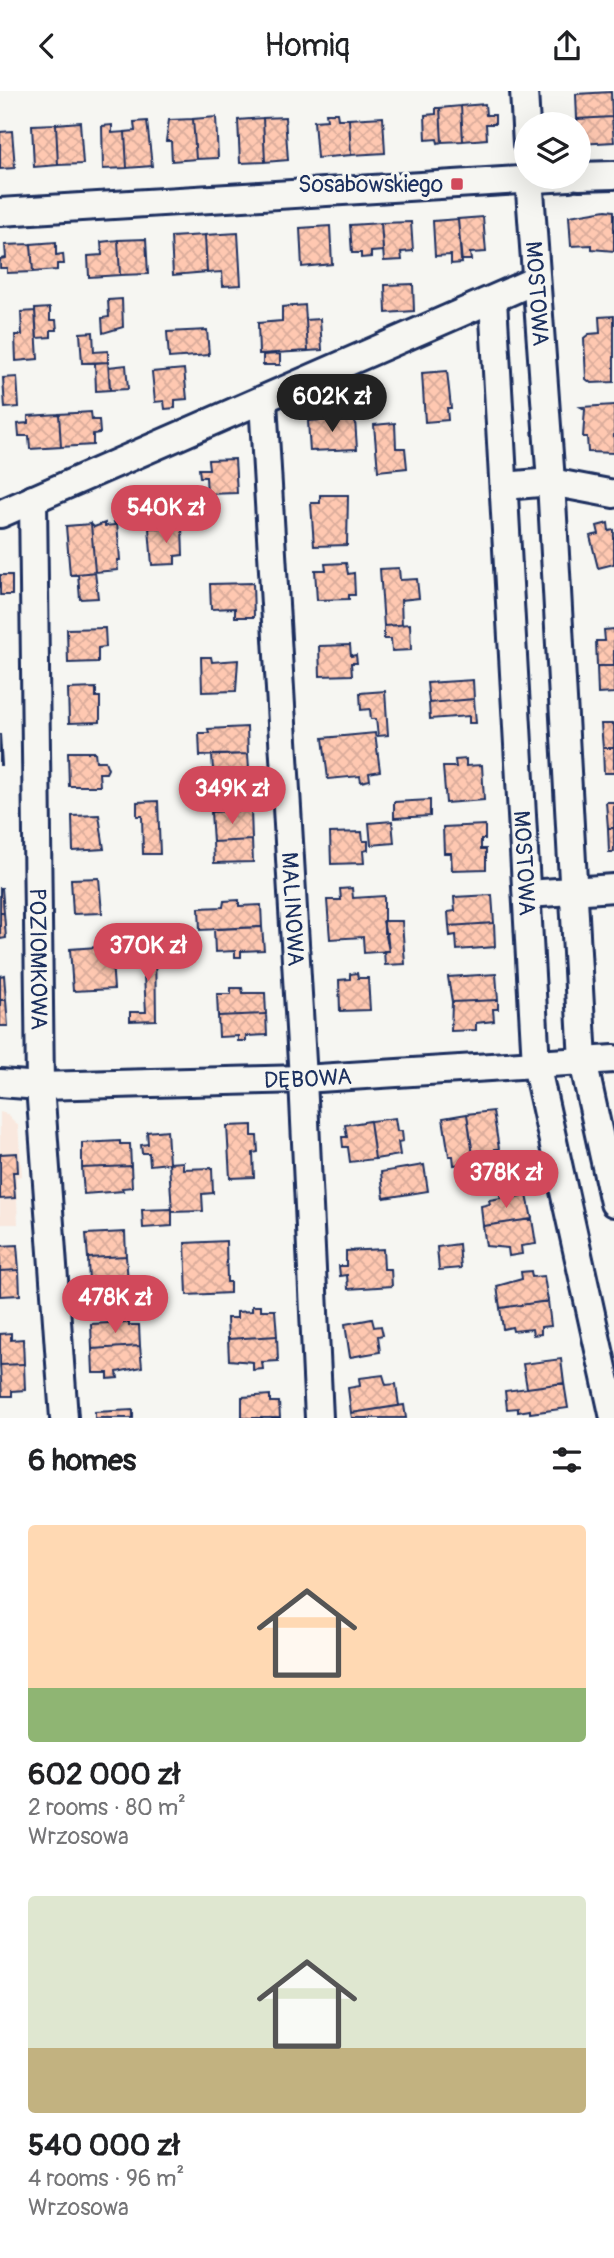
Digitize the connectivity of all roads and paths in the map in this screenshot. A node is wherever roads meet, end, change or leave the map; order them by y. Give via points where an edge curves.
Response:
1 (524, 91) edge
2 (525, 112) edge
3 (614, 175) edge
4 (591, 176) edge
5 (514, 179) edge
6 (530, 189) edge
7 (0, 212) edge
8 (536, 280) junction
9 (493, 300) junction
10 (263, 401) junction
11 (551, 482) junction
12 (504, 486) junction
13 (614, 494) edge
14 (33, 499) junction
15 (0, 514) edge
16 (614, 888) edge
17 (572, 891) junction
18 (528, 894) junction
19 (614, 1059) edge
20 (583, 1061) junction
21 (536, 1064) junction
22 (303, 1079) junction
23 (0, 1083) edge
24 (40, 1086) junction
25 (614, 1203) edge
26 (64, 1418) edge
27 (319, 1418) edge
28 (614, 1418) edge

1 - 2 street
3 - 4 street
5 - 7 street
6 - 8 street, MOSTOWA
8 - 9 street
8 - 11 street, MOSTOWA
9 - 10 street
9 - 12 street, MOSTOWA
10 - 14 street
10 - 22 street, MALINOWA
11 - 12 street
11 - 13 street
11 - 17 street, MOSTOWA
12 - 18 street, MOSTOWA
14 - 15 street
14 - 24 street, POZIOMKOWA
16 - 17 street
17 - 18 street
17 - 20 street, MOSTOWA
18 - 21 street, MOSTOWA
19 - 20 street, DĘBOWA
20 - 21 street, DĘBOWA
20 - 25 street, MOSTOWA
21 - 22 street, DĘBOWA
21 - 28 street, MOSTOWA
22 - 24 street, DĘBOWA
22 - 27 street, MALINOWA
23 - 24 street, DĘBOWA
24 - 26 street, POZIOMKOWA

